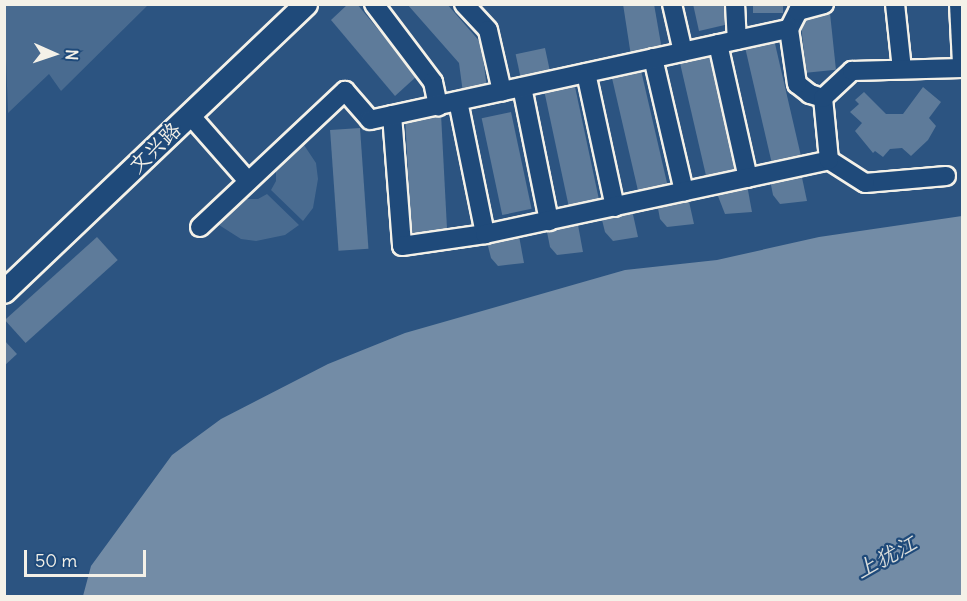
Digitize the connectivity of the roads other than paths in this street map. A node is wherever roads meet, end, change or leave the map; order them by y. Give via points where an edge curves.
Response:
1 (306, 4) edge
2 (374, 4) edge
3 (464, 4) edge
4 (672, 4) edge
5 (735, 4) edge
6 (824, 4) edge
7 (896, 4) edge
8 (959, 4) edge
9 (789, 29) junction
10 (737, 40) junction
11 (718, 44) junction
12 (683, 52) junction
13 (653, 58) junction
14 (963, 63) edge
15 (963, 68) edge
16 (902, 69) junction
17 (586, 73) junction
18 (522, 87) junction
19 (502, 92) junction
20 (823, 98) junction
21 (458, 101) junction
22 (438, 106) junction
23 (190, 115) junction
24 (392, 115) junction
25 (830, 160) junction
26 (946, 176) dead end
27 (748, 178) junction
28 (248, 181) junction
29 (684, 191) junction
30 (615, 207) junction
31 (549, 221) junction
32 (200, 227) dead end
33 (485, 234) junction
34 (4, 292) edge

1 - 23 street, 文兴路
2 - 22 street via 433,82
3 - 19 street via 488,30
4 - 12 street
5 - 10 street
6 - 9 street via 798,11
7 - 16 street
8 - 14 street
9 - 10 street
9 - 20 street via 797,84
10 - 11 street
11 - 12 street
11 - 27 street
12 - 13 street
13 - 17 street
13 - 29 street
15 - 16 street
16 - 20 street via 852,71
17 - 18 street
17 - 30 street
18 - 19 street
18 - 31 street
19 - 21 street
20 - 25 street
21 - 22 street
21 - 33 street
22 - 24 street
23 - 28 street
23 - 34 street, 文兴路
24 - 28 street via 370,120 345,91
24 - 33 street via 402,246
25 - 26 street via 865,183
25 - 27 street
27 - 29 street
28 - 32 street
29 - 30 street
30 - 31 street
31 - 33 street

